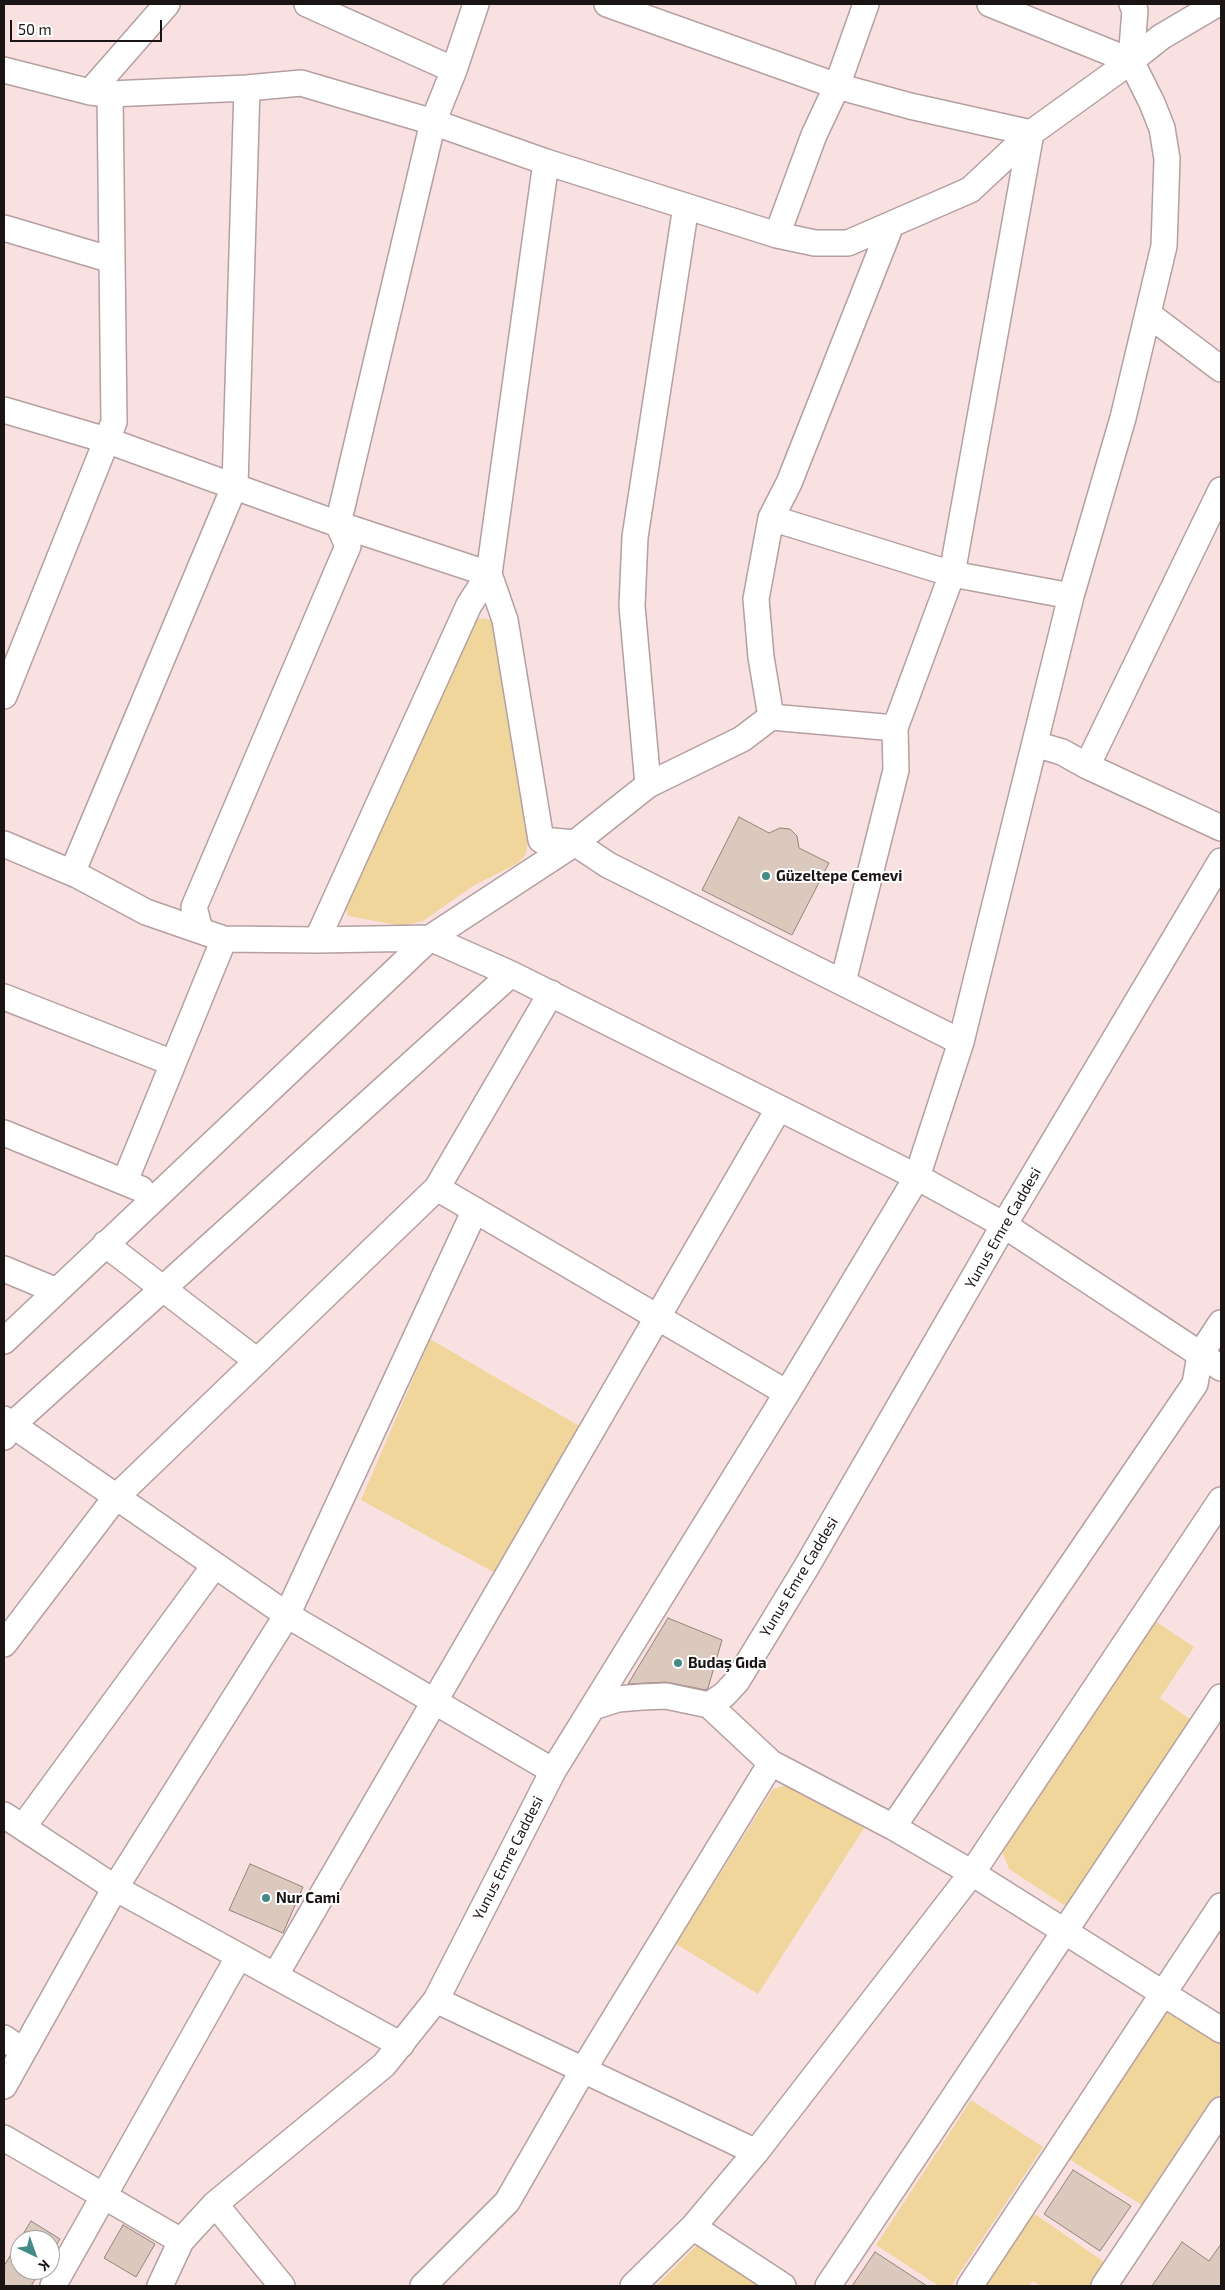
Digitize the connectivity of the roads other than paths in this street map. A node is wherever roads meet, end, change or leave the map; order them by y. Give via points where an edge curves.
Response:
1 (307, 4) edge
2 (476, 4) edge
3 (607, 4) edge
4 (866, 4) edge
5 (990, 4) edge
6 (1217, 4) edge
7 (1130, 6) edge
8 (156, 8) edge
9 (1131, 61) junction
10 (4, 70) edge
11 (454, 70) junction
12 (837, 86) junction
13 (247, 88) junction
14 (100, 93) junction
15 (433, 122) junction
16 (1031, 133) junction
17 (546, 162) junction
18 (686, 206) junction
19 (891, 225) junction
20 (4, 228) edge
21 (777, 235) junction
22 (112, 260) junction
23 (1148, 314) junction
24 (1221, 369) edge
25 (4, 410) edge
26 (106, 440) junction
27 (235, 485) junction
28 (1221, 490) edge
29 (771, 518) junction
30 (338, 524) junction
31 (489, 574) junction
32 (952, 574) junction
33 (1071, 596) junction
34 (4, 696) edge
35 (771, 717) junction
36 (895, 728) junction
37 (1035, 744) junction
38 (1087, 766) junction
39 (648, 785) junction
40 (1221, 828) edge
41 (575, 843) junction
42 (4, 844) edge
43 (1221, 861) edge
44 (72, 873) junction
45 (200, 930) junction
46 (430, 938) junction
47 (224, 939) junction
48 (317, 940) junction
49 (510, 974) junction
50 (843, 982) junction
51 (550, 994) junction
52 (4, 997) edge
53 (961, 1042) junction
54 (173, 1063) junction
55 (779, 1108) junction
56 (4, 1134) edge
57 (917, 1177) junction
58 (125, 1182) junction
59 (437, 1188) junction
60 (156, 1196) junction
61 (475, 1210) junction
62 (1004, 1225) junction
63 (105, 1244) junction
64 (4, 1269) edge
65 (164, 1289) junction
66 (57, 1291) junction
67 (658, 1317) junction
68 (1221, 1324) edge
69 (4, 1341) edge
70 (1200, 1354) junction
71 (257, 1361) junction
72 (1221, 1368) edge
73 (787, 1393) junction
74 (7, 1427) edge
75 (116, 1497) junction
76 (1221, 1500) edge
77 (215, 1565) junction
78 (287, 1615) junction
79 (4, 1644) edge
80 (1221, 1697) edge
81 (434, 1702) junction
82 (709, 1706) junction
83 (593, 1707) junction
84 (771, 1763) junction
85 (553, 1771) junction
86 (13, 1821) edge
87 (893, 1827) junction
88 (972, 1873) junction
89 (115, 1888) junction
90 (1221, 1906) edge
91 (1065, 1931) junction
92 (239, 1956) junction
93 (275, 1976) junction
94 (1164, 1992) junction
95 (436, 2000) junction
96 (1221, 2030) edge
97 (13, 2045) edge
98 (401, 2045) junction
99 (583, 2070) junction
100 (4, 2086) edge
101 (1221, 2110) edge
102 (4, 2138) edge
103 (756, 2152) junction
104 (104, 2196) junction
105 (215, 2204) junction
106 (692, 2227) junction
107 (181, 2241) junction
108 (53, 2286) edge
109 (160, 2286) edge
110 (282, 2286) edge
111 (423, 2286) edge
112 (633, 2286) edge
113 (783, 2286) edge
114 (828, 2286) edge
115 (970, 2286) edge
116 (1104, 2286) edge

1 - 11 street
2 - 11 street
3 - 12 street
4 - 12 street
5 - 9 street
6 - 9 street via 1161,37
7 - 9 street
8 - 14 street
9 - 16 street
9 - 23 street, Yunus Emre Caddesi via 1162,128 1167,159 1164,246
10 - 14 street
11 - 15 street
12 - 16 street
12 - 21 street via 814,136
13 - 14 street
13 - 15 street via 301,83
13 - 27 street
14 - 22 street
15 - 17 street
15 - 30 street
16 - 19 street via 970,190
16 - 32 street
17 - 18 street
17 - 31 street
18 - 21 street
18 - 39 street via 635,537 632,606
19 - 21 street via 848,243 815,243
19 - 29 street via 789,483
20 - 22 street
22 - 26 street via 114,422
23 - 24 street
23 - 33 street, Yunus Emre Caddesi via 1123,418
25 - 26 street
26 - 27 street
26 - 34 street
27 - 30 street
27 - 44 street
28 - 38 street
29 - 32 street
29 - 35 street via 756,599
30 - 31 street
30 - 45 street via 348,546 194,907
31 - 41 street via 505,620 541,840
31 - 48 street via 469,605
32 - 33 street
32 - 36 street
33 - 37 street, Yunus Emre Caddesi
35 - 36 street
35 - 39 street via 742,739
36 - 50 street via 896,770
37 - 38 street via 1062,752
37 - 53 street, Yunus Emre Caddesi
38 - 40 street
39 - 41 street
41 - 46 street
41 - 50 street via 608,865
42 - 44 street
43 - 62 street, Yunus Emre Caddesi
44 - 45 street via 146,912
45 - 47 street
46 - 48 street
46 - 49 street
46 - 60 street
47 - 48 street
47 - 54 street
49 - 51 street
49 - 65 street
50 - 53 street
51 - 55 street
51 - 59 street
52 - 54 street
53 - 57 street, Yunus Emre Caddesi
54 - 58 street
55 - 57 street
55 - 67 street
56 - 58 street
57 - 62 street
57 - 73 street, Yunus Emre Caddesi
58 - 60 street
59 - 61 street
59 - 71 street
60 - 63 street
61 - 67 street
61 - 78 street
62 - 70 street
62 - 82 street, Yunus Emre Caddesi via 807,1566 748,1662 724,1695
63 - 65 street
63 - 66 street
64 - 66 street
65 - 71 street
65 - 74 street
66 - 69 street
67 - 73 street
67 - 81 street
68 - 70 street
70 - 72 street
70 - 87 street via 1195,1384
71 - 75 street
73 - 83 street, Yunus Emre Caddesi
74 - 75 street
75 - 77 street
75 - 79 street
76 - 88 street
77 - 78 street
77 - 86 street
78 - 81 street
78 - 89 street
80 - 91 street
81 - 85 street
81 - 93 street
82 - 83 street via 666,1696 642,1696
82 - 84 street
83 - 85 street, Yunus Emre Caddesi
84 - 87 street
84 - 99 street
85 - 95 street, Yunus Emre Caddesi
86 - 89 street
87 - 88 street
88 - 91 street
88 - 103 street
89 - 92 street
89 - 97 street
90 - 94 street
91 - 94 street
91 - 114 street
92 - 93 street
92 - 104 street
93 - 98 street
94 - 96 street
94 - 115 street
95 - 98 street, Yunus Emre Caddesi
95 - 99 street
97 - 100 street
98 - 105 street, Yunus Emre Caddesi via 384,2066
99 - 103 street
99 - 111 street via 507,2202
101 - 116 street
102 - 104 street
103 - 106 street
104 - 107 street
104 - 108 street
105 - 107 street, Yunus Emre Caddesi
105 - 110 street
106 - 112 street
106 - 113 street
107 - 109 street, Yunus Emre Caddesi

